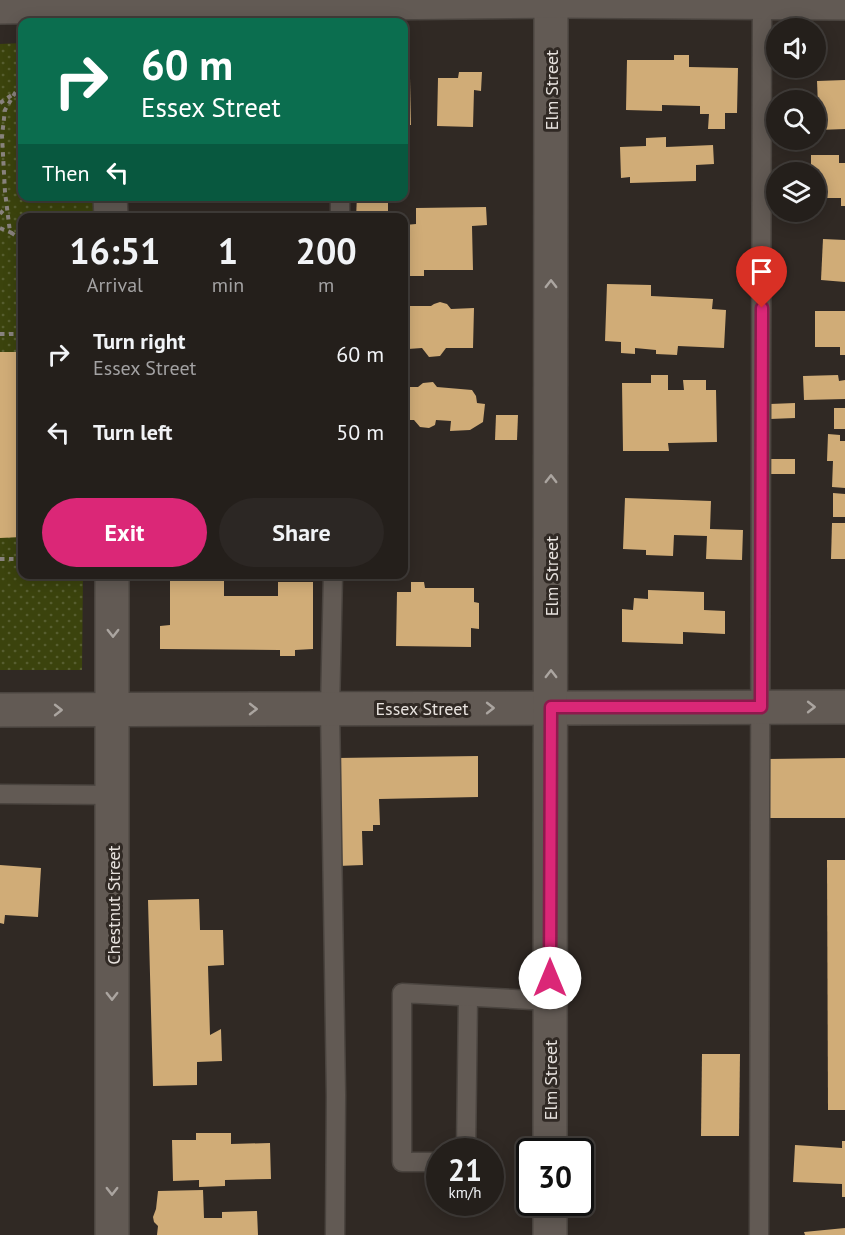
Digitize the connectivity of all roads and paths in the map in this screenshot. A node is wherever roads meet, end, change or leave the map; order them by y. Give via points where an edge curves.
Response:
1 (551, 1) edge
2 (762, 1) edge
3 (845, 3) edge
4 (0, 7) edge
5 (110, 9) edge
6 (344, 13) edge
7 (18, 90) edge
8 (15, 93) junction
9 (0, 104) edge
10 (1, 135) edge
11 (6, 206) junction
12 (0, 214) edge
13 (0, 228) edge
14 (10, 232) junction
15 (18, 237) edge
16 (0, 334) edge
17 (18, 334) edge
18 (0, 559) edge
19 (18, 559) edge
20 (112, 579) edge
21 (333, 579) edge
22 (551, 707) junction
23 (761, 707) junction
24 (845, 707) edge
25 (330, 709) junction
26 (0, 710) edge
27 (113, 710) junction
28 (0, 794) edge
29 (113, 795) junction
30 (468, 997) junction
31 (550, 1001) junction
32 (466, 1138) edge
33 (550, 1138) edge
34 (426, 1162) edge
35 (550, 1216) edge
36 (112, 1235) edge
37 (335, 1235) edge
38 (550, 1235) edge
39 (759, 1235) edge

1 - 2 street
1 - 6 street
22 -> 1 street, Elm Street
2 - 3 street
2 - 23 lane
4 - 5 street
5 - 6 street
7 - 8 path
8 - 9 path
8 - 10 path via 5,110
10 - 11 path
11 - 12 path
11 - 14 path
13 - 14 path
14 - 15 path
16 - 17 path
18 - 19 path
20 -> 27 street, Chestnut Street
21 - 25 lane
22 - 23 street, Essex Street
25 -> 22 street, Essex Street
22 - 31 street, Elm Street
23 -> 24 street, Essex Street
23 - 39 lane
27 -> 25 street, Essex Street
25 - 37 lane
26 -> 27 street, Essex Street
27 - 29 street, Chestnut Street
28 - 29 lane
29 -> 36 street, Chestnut Street
30 - 31 lane
30 - 32 lane
30 - 34 lane via 402,993 402,1162
31 - 33 street, Elm Street
35 - 38 street

